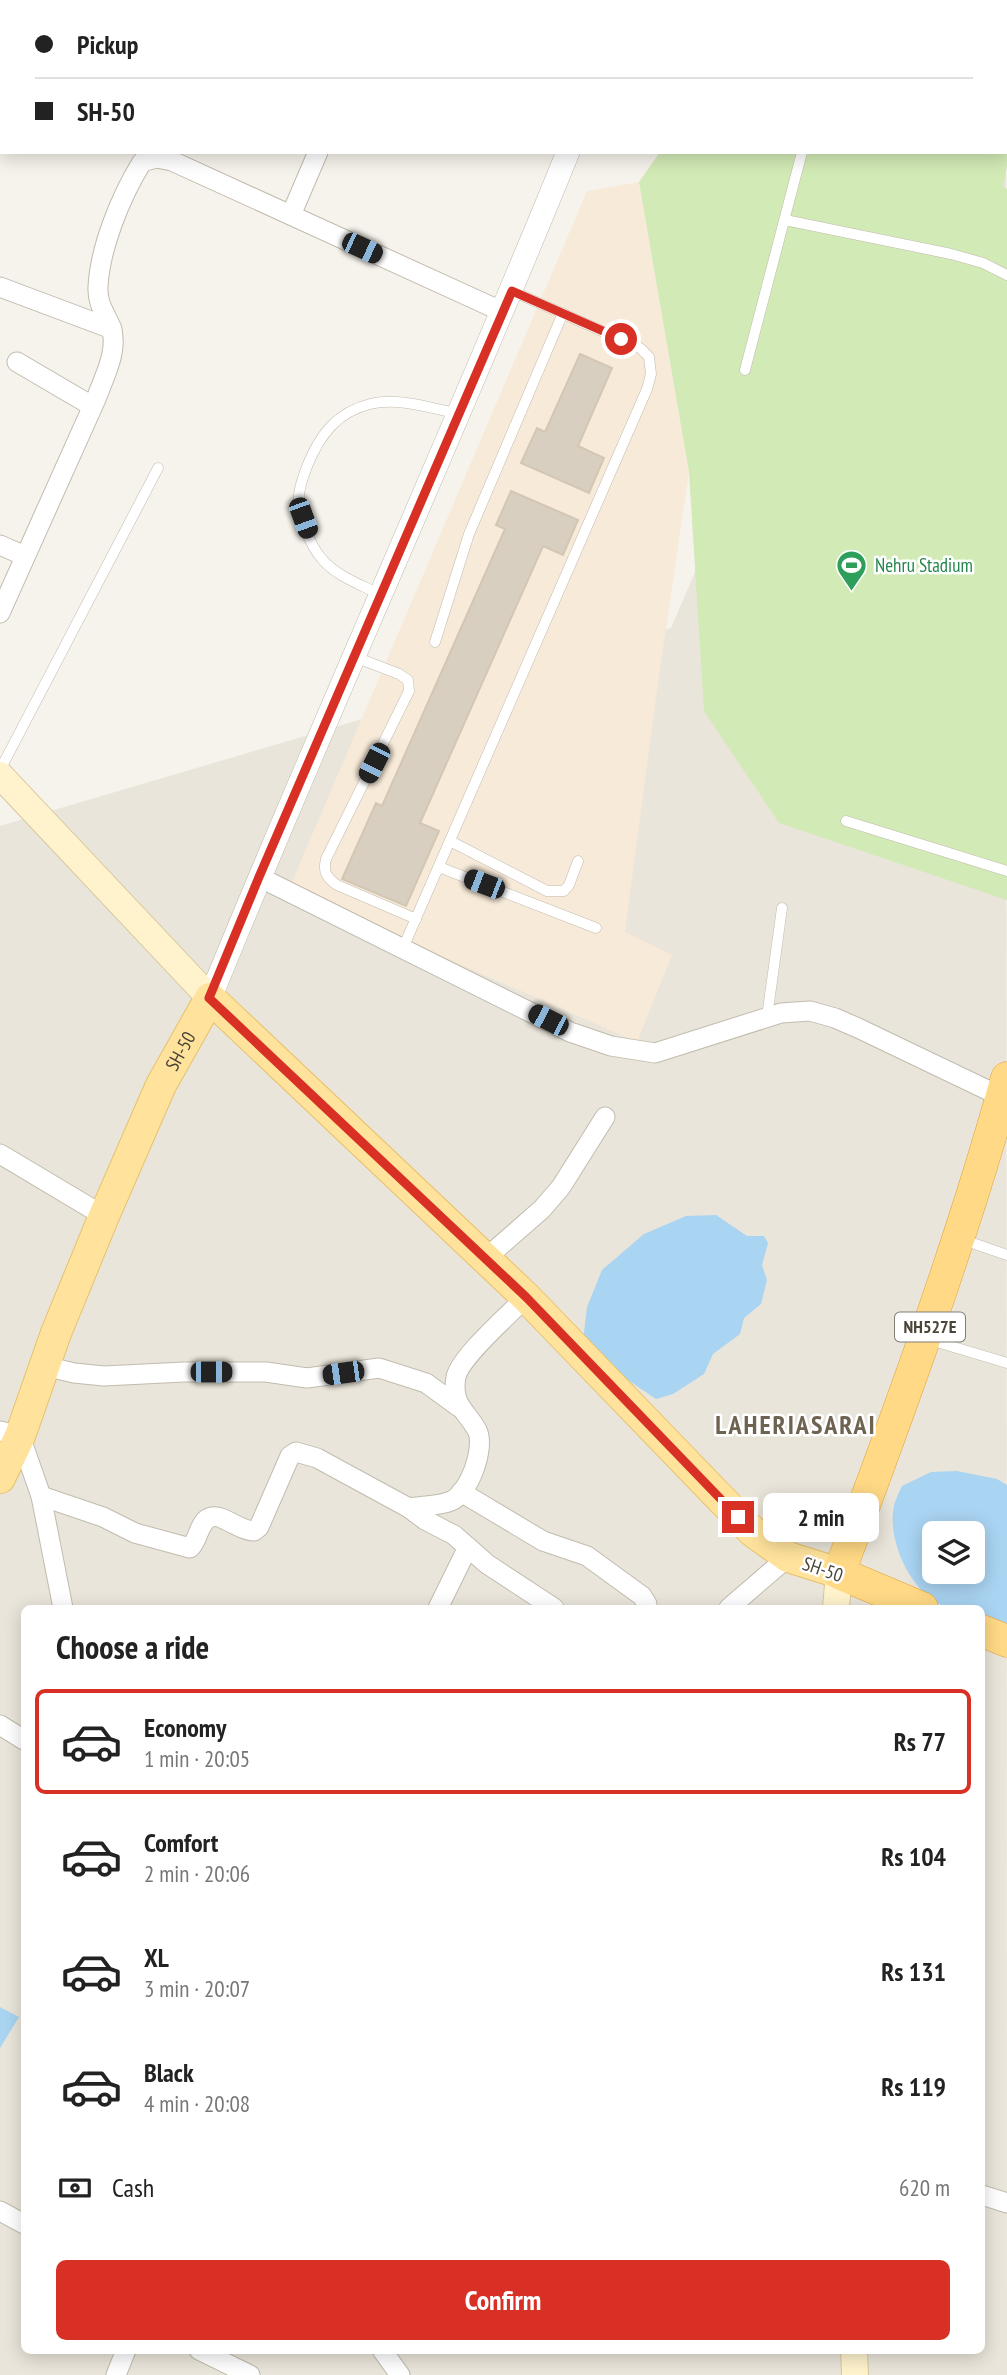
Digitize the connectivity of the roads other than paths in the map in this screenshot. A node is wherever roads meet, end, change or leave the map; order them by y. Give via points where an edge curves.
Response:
1 (317, 154) edge
2 (567, 154) edge
3 (802, 154) edge
4 (291, 215) junction
5 (785, 220) junction
6 (1007, 275) edge
7 (0, 287) edge
8 (508, 301) junction
9 (562, 313) junction
10 (111, 329) junction
11 (17, 362) dead end
12 (745, 370) dead end
13 (92, 406) junction
14 (460, 415) junction
15 (158, 468) dead end
16 (0, 544) edge
17 (25, 556) junction
18 (382, 596) junction
19 (0, 612) edge
20 (435, 642) dead end
21 (355, 657) junction
22 (0, 770) edge
23 (0, 775) edge
24 (846, 821) dead end
25 (450, 841) junction
26 (578, 861) dead end
27 (439, 867) junction
28 (1007, 871) edge
29 (259, 877) junction
30 (782, 908) dead end
31 (416, 919) junction
32 (596, 928) dead end
33 (403, 948) junction
34 (209, 998) junction
35 (767, 1017) junction
36 (1004, 1087) edge
37 (606, 1116) dead end
38 (0, 1154) edge
39 (104, 1216) junction
40 (959, 1238) junction
41 (1007, 1255) edge
42 (485, 1259) junction
43 (526, 1297) junction
44 (926, 1339) junction
45 (1007, 1363) edge
46 (45, 1366) junction
47 (459, 1407) junction
48 (10, 1434) edge
49 (0, 1478) edge
50 (461, 1492) junction
51 (41, 1496) junction
52 (409, 1508) junction
53 (468, 1547) junction
54 (788, 1557) junction
55 (839, 1573) junction
56 (62, 1605) edge
57 (439, 1605) edge
58 (549, 1605) edge
59 (647, 1605) edge
60 (732, 1605) edge
61 (836, 1605) edge
62 (915, 1605) edge
63 (985, 1632) edge
64 (1007, 1641) edge
65 (0, 1725) edge
66 (21, 1738) edge
67 (985, 2196) edge
68 (1007, 2203) edge
69 (0, 2211) edge
70 (21, 2222) edge
71 (124, 2354) edge
72 (207, 2354) edge
73 (385, 2354) edge
74 (854, 2354) edge
75 (116, 2375) edge
76 (250, 2375) edge
77 (400, 2375) edge
78 (855, 2375) edge

1 - 4 street
2 - 8 street
3 - 5 lane
4 - 8 street
4 - 10 street via 172,161 156,158 142,162 126,187 101,265 97,289
5 - 6 lane via 951,254
5 - 12 lane
7 - 10 street
8 - 9 lane
8 - 14 street
9 - 20 lane via 470,534
9 - 25 lane via 640,348 649,357 651,374
10 - 13 street via 114,346
11 - 13 street
13 - 17 street
14 - 18 street
14 - 18 lane via 392,401 370,404 346,412 316,444 299,496 313,547 324,562
15 - 22 lane
16 - 17 street
17 - 19 street
18 - 21 street
21 - 29 street
21 - 31 lane via 399,674 408,680 409,691 324,869 337,885
23 - 34 main road
24 - 28 lane
25 - 26 lane via 547,891 564,891
25 - 27 lane
27 - 31 lane
27 - 32 lane
29 - 33 street
29 - 34 street
30 - 35 lane
31 - 33 lane
33 - 35 street via 570,1032 639,1052 655,1053
34 - 39 main road, SH-50 via 161,1085
34 - 42 main road, SH-50
35 - 36 street via 810,1011 835,1018
36 - 40 highway, NH527E
37 - 42 street via 561,1187
38 - 39 street
39 - 46 main road, SH-50
40 - 41 lane
40 - 44 highway, NH527E
42 - 43 main road, SH-50
43 - 47 street via 464,1362 457,1375
43 - 54 main road, SH-50 via 724,1504
44 - 45 lane
44 - 55 highway, NH527E
46 - 47 street via 104,1376 266,1372 307,1378 379,1368 426,1384
46 - 48 main road, SH-50
47 - 50 street via 478,1432 480,1449
48 - 49 main road, SH-50
48 - 51 street
50 - 52 street via 454,1500
50 - 59 street via 542,1541 587,1556 642,1596
51 - 52 street via 135,1533 190,1548 209,1517 216,1516 244,1531 259,1527 290,1456 296,1452 317,1458
51 - 56 street
52 - 53 street
53 - 57 street
53 - 58 street
54 - 55 main road, SH-50
54 - 60 street
55 - 61 main road
55 - 62 highway, SH-50
63 - 64 highway
65 - 66 street
67 - 68 street
69 - 70 street
71 - 75 street
72 - 76 street
73 - 77 street
74 - 78 main road

